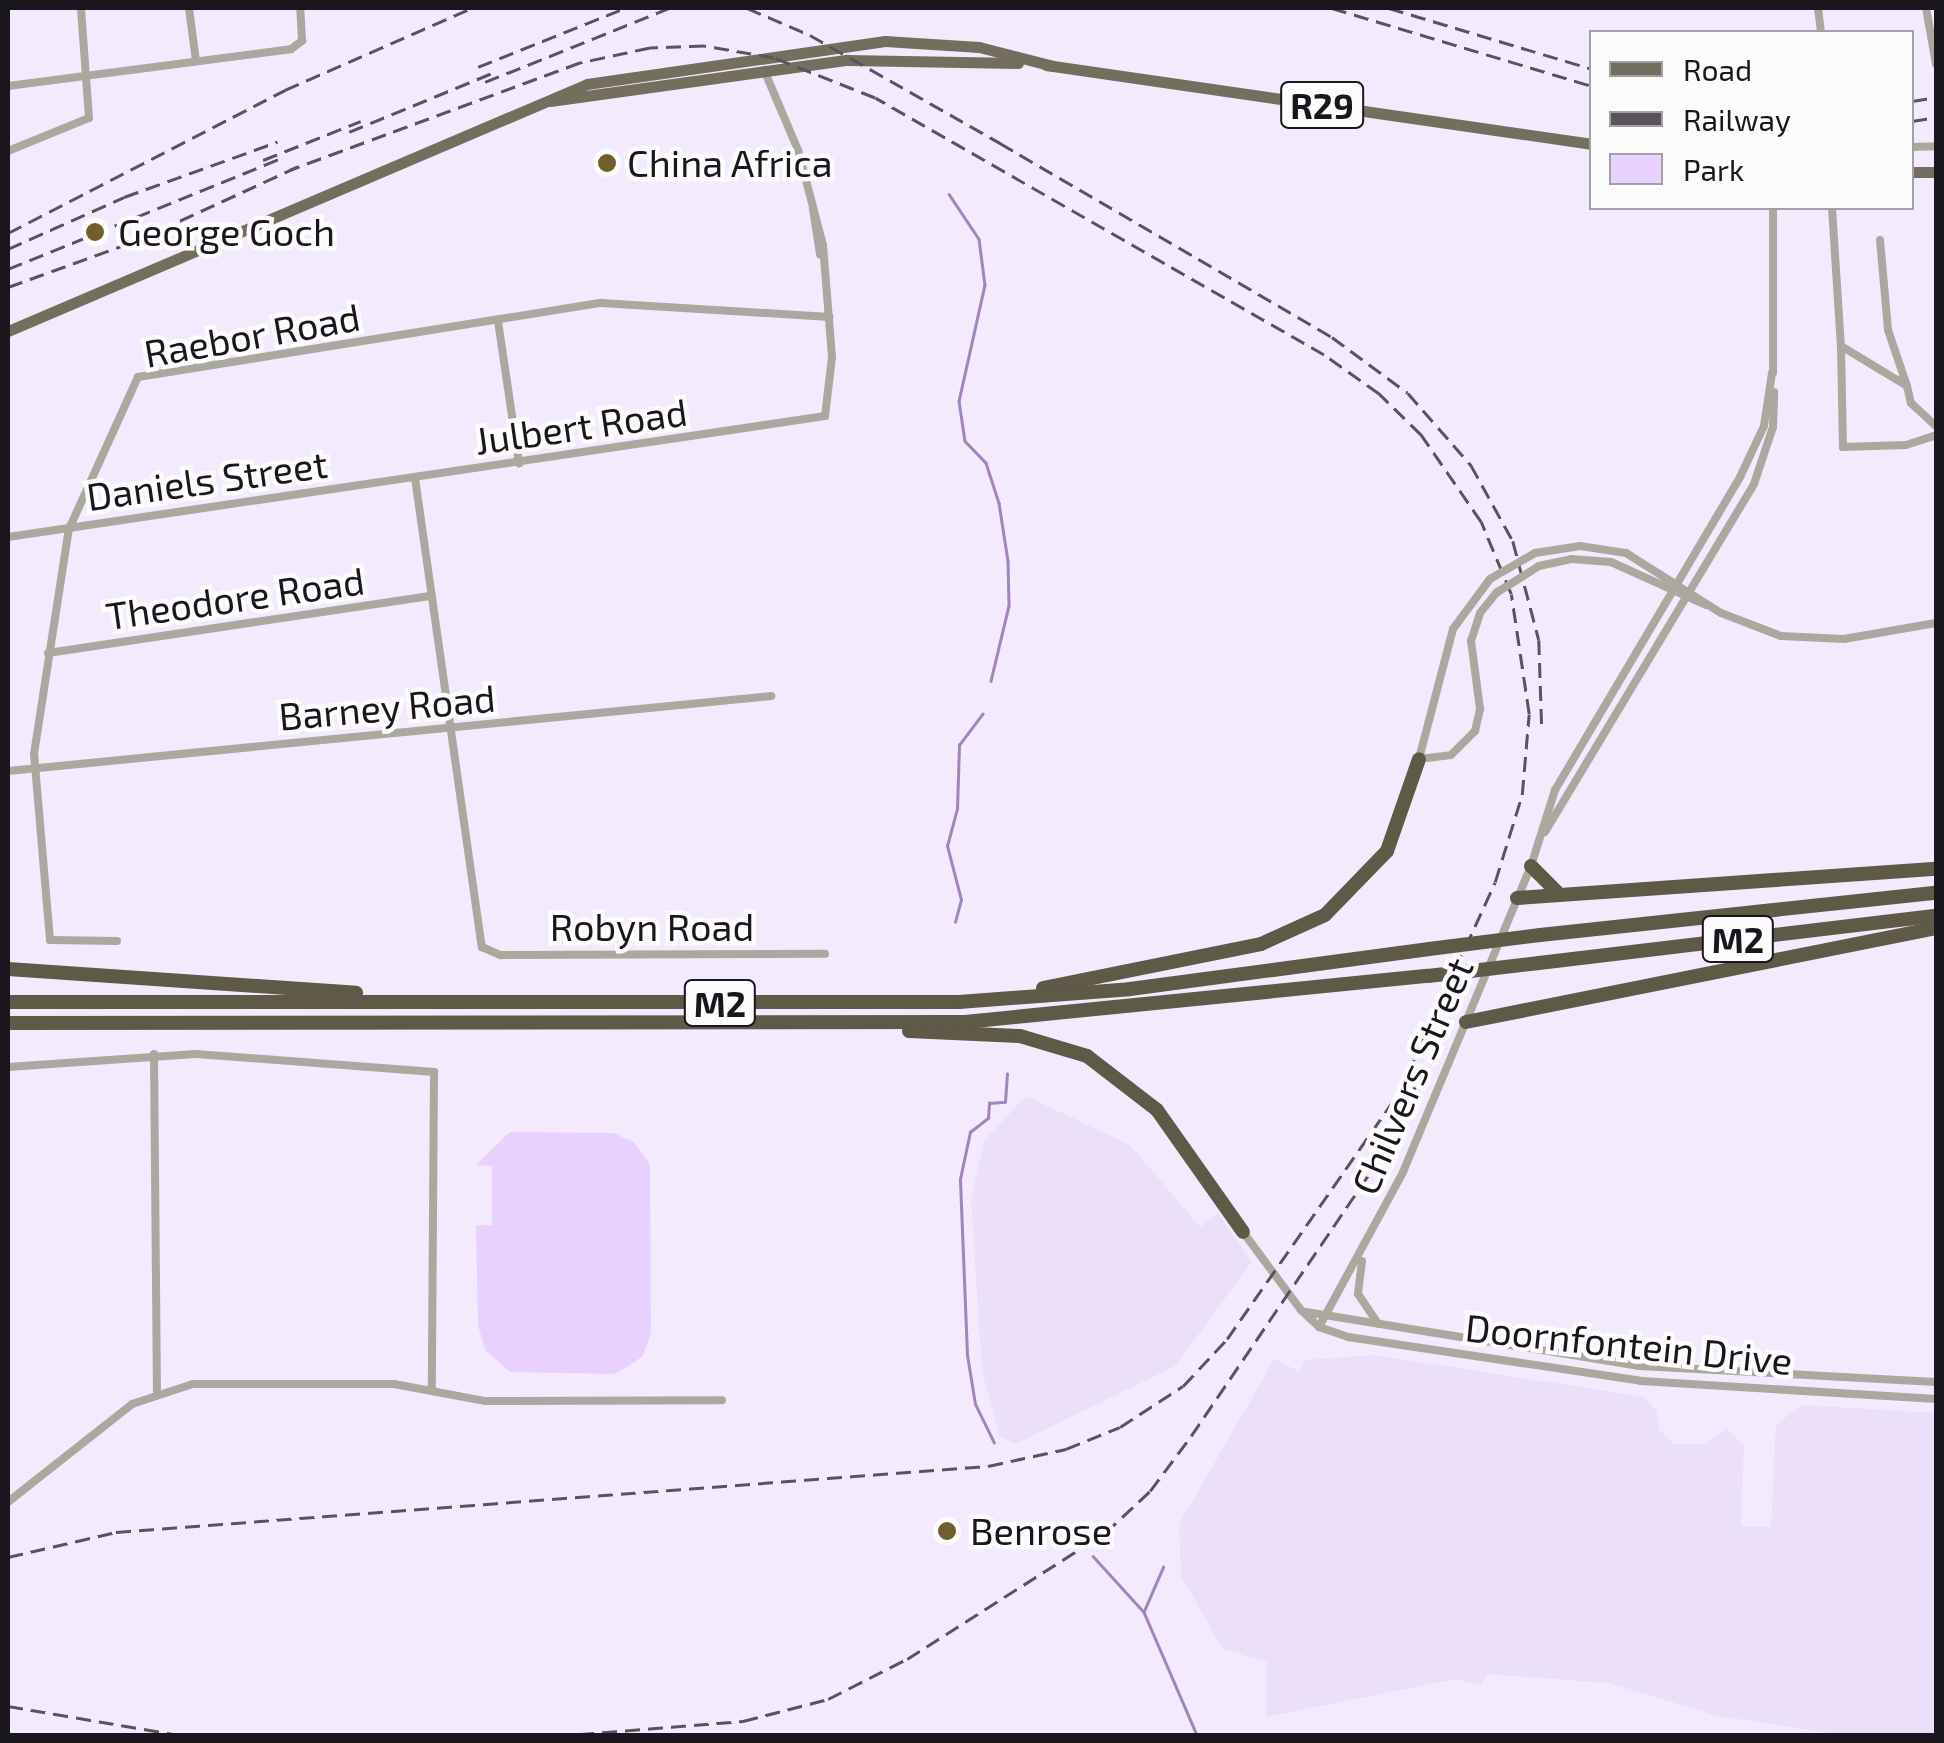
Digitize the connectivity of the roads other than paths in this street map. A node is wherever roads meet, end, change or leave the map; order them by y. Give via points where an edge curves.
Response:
1 (81, 8) edge
2 (189, 8) edge
3 (300, 8) edge
4 (1926, 8) edge
5 (814, 50) junction
6 (758, 58) junction
7 (196, 61) junction
8 (1935, 62) edge
9 (818, 64) junction
10 (1053, 66) junction
11 (764, 72) junction
12 (90, 74) junction
13 (8, 86) edge
14 (536, 104) junction
15 (1589, 144) edge
16 (8, 151) edge
17 (1774, 210) edge
18 (1832, 210) edge
19 (1880, 240) dead end
20 (830, 317) junction
21 (498, 321) junction
22 (8, 331) edge
23 (1842, 346) junction
24 (1772, 372) junction
25 (1907, 386) junction
26 (1936, 426) edge
27 (1936, 435) edge
28 (519, 463) junction
29 (415, 478) junction
30 (69, 529) junction
31 (8, 537) edge
32 (1678, 581) junction
33 (1692, 589) junction
34 (1671, 592) junction
35 (430, 596) junction
36 (1686, 600) junction
37 (1710, 606) junction
38 (1936, 623) edge
39 (48, 653) junction
40 (771, 696) dead end
41 (450, 729) junction
42 (1419, 759) junction
43 (34, 768) junction
44 (8, 771) edge
45 (1540, 839) junction
46 (1531, 866) junction
47 (1936, 869) edge
48 (1557, 892) junction
49 (1936, 893) edge
50 (1517, 898) junction
51 (1936, 916) edge
52 (1936, 928) edge
53 (117, 941) dead end
54 (825, 954) dead end
55 (8, 969) edge
56 (475, 1000) junction
57 (8, 1002) edge
58 (803, 1004) junction
59 (1466, 1022) junction
60 (811, 1023) junction
61 (8, 1025) edge
62 (154, 1054) junction
63 (8, 1067) edge
64 (1243, 1232) joint
65 (1364, 1252) junction
66 (1322, 1323) junction
67 (1388, 1328) junction
68 (1936, 1382) edge
69 (432, 1390) junction
70 (157, 1392) junction
71 (1936, 1399) edge
72 (722, 1400) dead end
73 (8, 1502) edge

1 - 12 street
2 - 7 street
3 - 7 street via 302,41 291,49
4 - 8 street
5 - 6 main road, R29
5 - 9 main road
5 - 10 main road, R29 via 927,42
6 - 11 street
6 - 14 main road, R29 via 610,78
7 - 12 street
9 - 10 main road, R29 via 915,56
9 - 11 main road, R29
10 - 15 main road, R29
11 - 14 main road, R29
11 - 20 street via 798,150
12 - 13 street
12 - 16 street via 89,118
14 - 22 main road, R29
17 - 24 street, Chilvers Street
18 - 23 street
19 - 25 street via 1888,330
20 - 21 street, Raebor Road via 642,302
20 - 28 street, Julbert Road via 828,413
21 - 28 street
21 - 30 street, Raebor Road via 138,377 117,410
23 - 25 street
23 - 27 street via 1842,447 1906,446
24 - 32 street, Chilvers Street via 1757,443
24 - 33 street, Chilvers Street via 1774,419 1765,458
25 - 26 street via 1911,404
28 - 29 street, Julbert Road
29 - 30 street, Daniels Street
29 - 35 street
30 - 31 street, Daniels Street
30 - 39 street, Raebor Road
32 - 33 street
32 - 34 street, Chilvers Street
32 - 42 street, bridge via 1610,549 1535,553 1490,578 1454,629
33 - 36 street, Chilvers Street
33 - 37 street
34 - 36 street
34 - 42 street, bridge via 1601,560 1539,566 1496,593 1471,641 1480,708 1476,731 1451,755
34 - 45 street, Chilvers Street via 1571,757
35 - 39 street, Theodore Road
35 - 41 street
36 - 37 street
36 - 45 street, Chilvers Street
37 - 38 street via 1764,632 1814,640
39 - 43 street, Raebor Road
40 - 41 street, Barney Road
41 - 43 street, Barney Road
41 - 54 street, Robyn Road via 482,947 500,955
42 - 58 highway via 1386,850 1346,900 1299,930 1204,959 1032,990
43 - 44 street, Barney Road
43 - 53 street, Raebor Road via 50,940
45 - 46 street, Chilvers Street
46 - 48 highway
46 - 50 street, Chilvers Street
47 - 48 highway
48 - 50 highway
49 - 58 highway, M2, bridge via 1052,996
50 - 59 street, Chilvers Street
51 - 60 highway, M2, bridge via 1051,1018
52 - 59 highway
55 - 56 highway
56 - 57 highway, M2
56 - 58 highway, M2
59 - 65 street, Chilvers Street
60 - 61 highway, M2
60 - 64 highway via 1020,1036 1087,1056 1156,1110
62 - 63 street
62 - 69 street via 434,1072
62 - 70 street
64 - 66 street via 1301,1310
65 - 66 street, Chilvers Street
65 - 67 street via 1360,1304
66 - 67 street, Doornfontein Drive
66 - 71 street, Doornfontein Drive via 1348,1338 1642,1380
67 - 68 street, Doornfontein Drive via 1640,1366
69 - 70 street via 394,1384 194,1384
69 - 72 street via 486,1402
70 - 73 street via 132,1404

